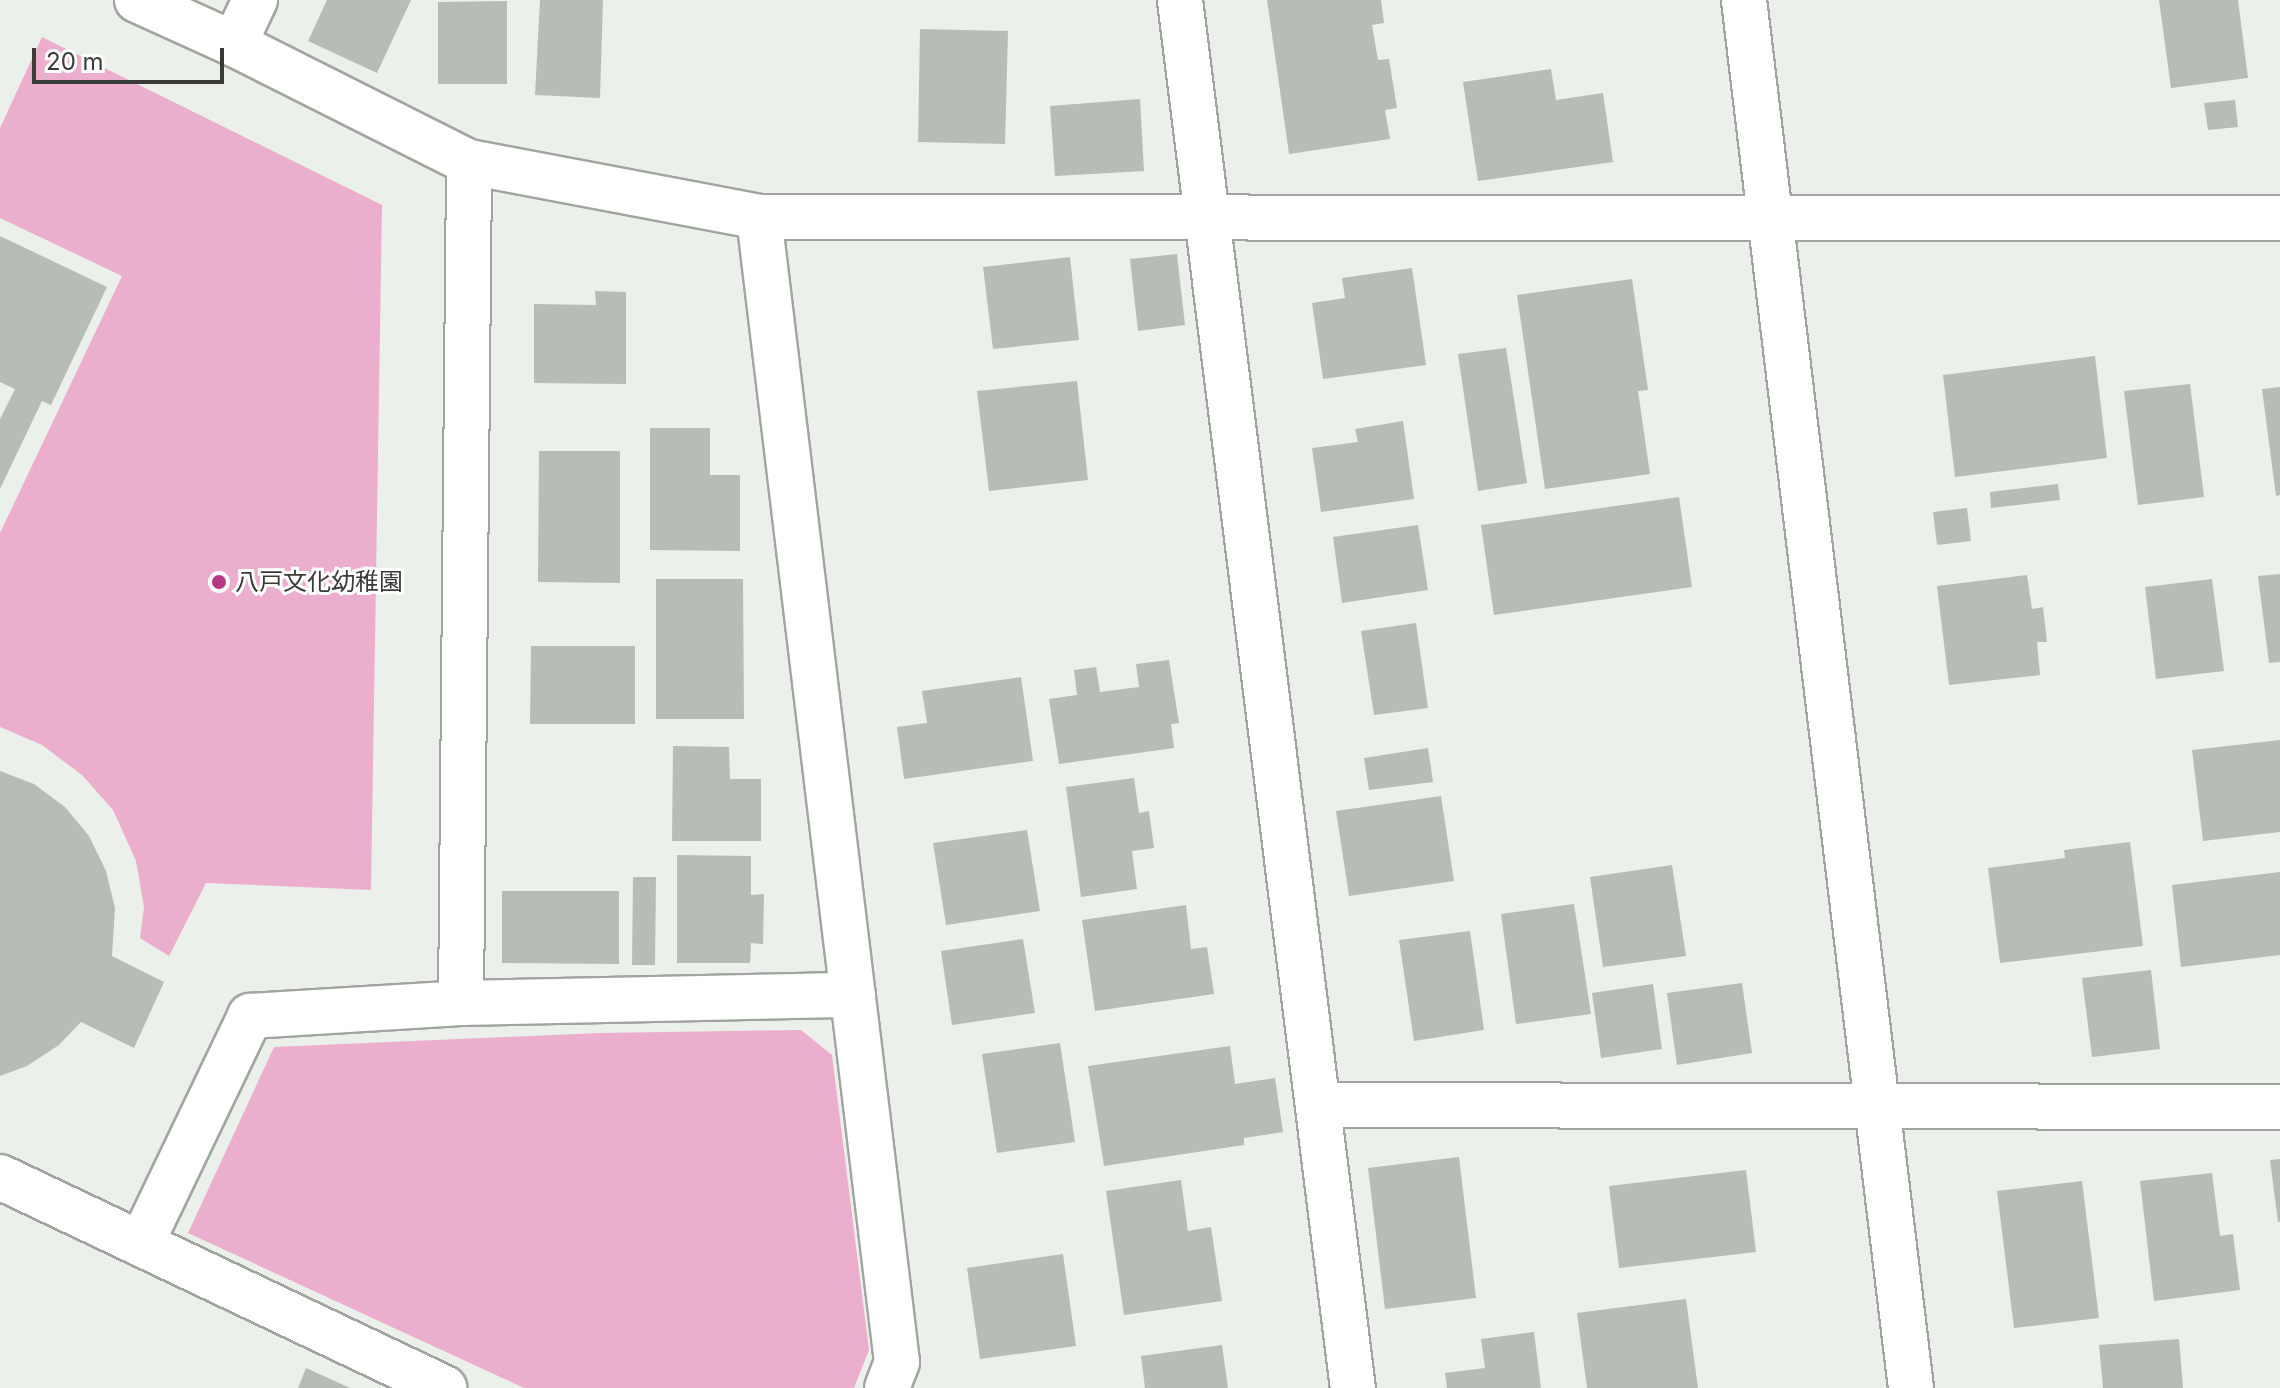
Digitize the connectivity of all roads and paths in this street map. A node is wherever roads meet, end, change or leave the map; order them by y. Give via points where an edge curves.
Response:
1 (137, 0) edge
2 (255, 0) edge
3 (1180, 0) edge
4 (1744, 0) edge
5 (234, 44) junction
6 (469, 162) junction
7 (1206, 215) junction
8 (759, 217) junction
9 (1770, 218) junction
10 (2280, 218) edge
11 (853, 995) junction
12 (461, 1003) junction
13 (1319, 1105) junction
14 (1874, 1107) junction
15 (2280, 1107) edge
16 (0, 1177) edge
17 (141, 1244) junction
18 (445, 1388) edge
19 (887, 1388) edge
20 (1353, 1388) edge
21 (1911, 1388) edge

1 - 5 street
2 - 5 street
3 - 7 street
4 - 9 street
5 - 6 street
6 - 8 street
6 - 12 street
7 - 8 street
7 - 9 street
7 - 13 street
8 - 11 street
9 - 10 street
9 - 14 street
11 - 12 street
11 - 19 street via 897,1362
12 - 17 street via 250,1016
13 - 14 street
13 - 20 street
14 - 15 street
14 - 21 street
16 - 17 street
17 - 18 street

